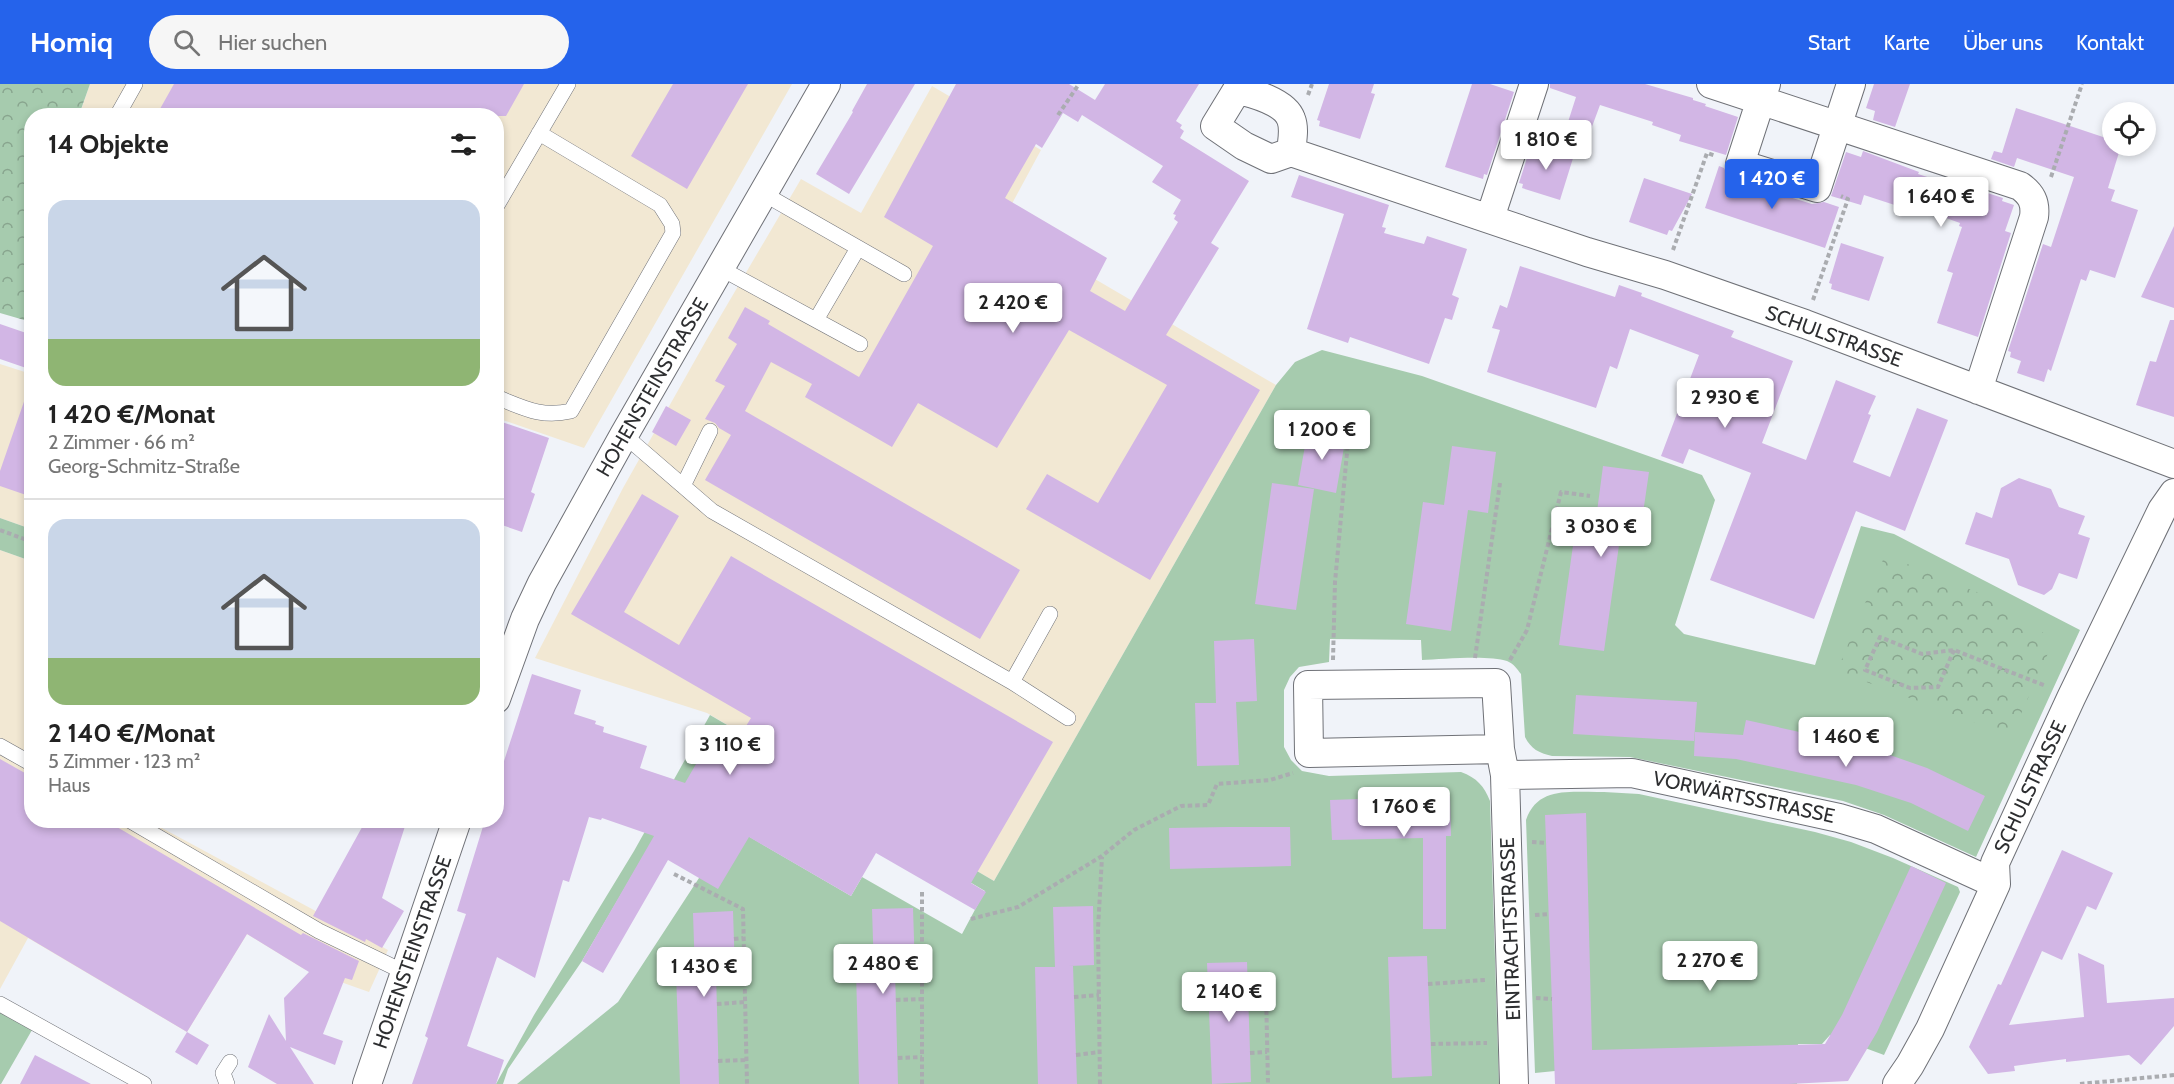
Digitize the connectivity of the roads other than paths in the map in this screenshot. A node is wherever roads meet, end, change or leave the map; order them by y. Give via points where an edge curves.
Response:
1 (135, 84) edge
2 (568, 84) edge
3 (826, 84) edge
4 (1534, 84) edge
5 (1711, 84) edge
6 (1851, 84) edge
7 (1763, 92) edge
8 (122, 108) edge
9 (1837, 126) junction
10 (539, 133) junction
11 (1291, 152) dead end
12 (504, 193) edge
13 (764, 194) junction
14 (1490, 218) junction
15 (858, 248) junction
16 (720, 268) junction
17 (904, 274) dead end
18 (816, 320) junction
19 (860, 344) dead end
20 (1978, 390) junction
21 (504, 399) edge
22 (710, 431) dead end
23 (624, 435) junction
24 (2174, 464) edge
25 (683, 486) junction
26 (2174, 493) edge
27 (1050, 614) dead end
28 (504, 677) edge
29 (1012, 682) junction
30 (1068, 718) dead end
31 (0, 746) edge
32 (24, 760) edge
33 (1502, 762) junction
34 (143, 828) edge
35 (454, 828) edge
36 (1996, 884) junction
37 (406, 973) junction
38 (0, 1004) edge
39 (230, 1062) dead end
40 (144, 1084) edge
41 (227, 1084) edge
42 (367, 1084) edge
43 (1514, 1084) edge
44 (1897, 1084) edge

1 - 8 lane
2 - 10 lane
3 - 13 street, HOHENSTEINSTRASSE
4 - 14 street
5 - 7 street
6 - 9 street
7 - 9 street
7 - 9 street via 1740,164 1817,188
9 - 20 street via 2020,186 2034,200 2034,217
10 - 12 lane
10 - 21 lane via 660,205 673,233 571,411 540,414
11 - 14 street, SCHULSTRASSE
13 - 15 lane
13 - 16 street, HOHENSTEINSTRASSE
14 - 20 street, SCHULSTRASSE via 1805,324
15 - 17 lane
15 - 18 lane
16 - 18 lane
16 - 23 street, HOHENSTEINSTRASSE
18 - 19 lane
20 - 24 street, SCHULSTRASSE
22 - 25 lane
23 - 25 lane
23 - 28 street, HOHENSTEINSTRASSE via 525,619
25 - 29 lane via 712,511
26 - 36 street, SCHULSTRASSE via 2025,797 1995,863
27 - 29 lane
29 - 30 lane
31 - 32 lane
33 - 33 street, VORWÄRTSSTRASSE via 1484,683 1308,685 1309,753
33 - 36 street, VORWÄRTSSTRASSE via 1632,773 1839,818 1876,829
33 - 43 street, EINTRACHTSTRASSE
34 - 37 lane via 319,931
35 - 37 street, HOHENSTEINSTRASSE
36 - 44 street, SCHULSTRASSE via 1930,1029
37 - 42 street, HOHENSTEINSTRASSE
38 - 40 lane
39 - 41 lane via 223,1073

